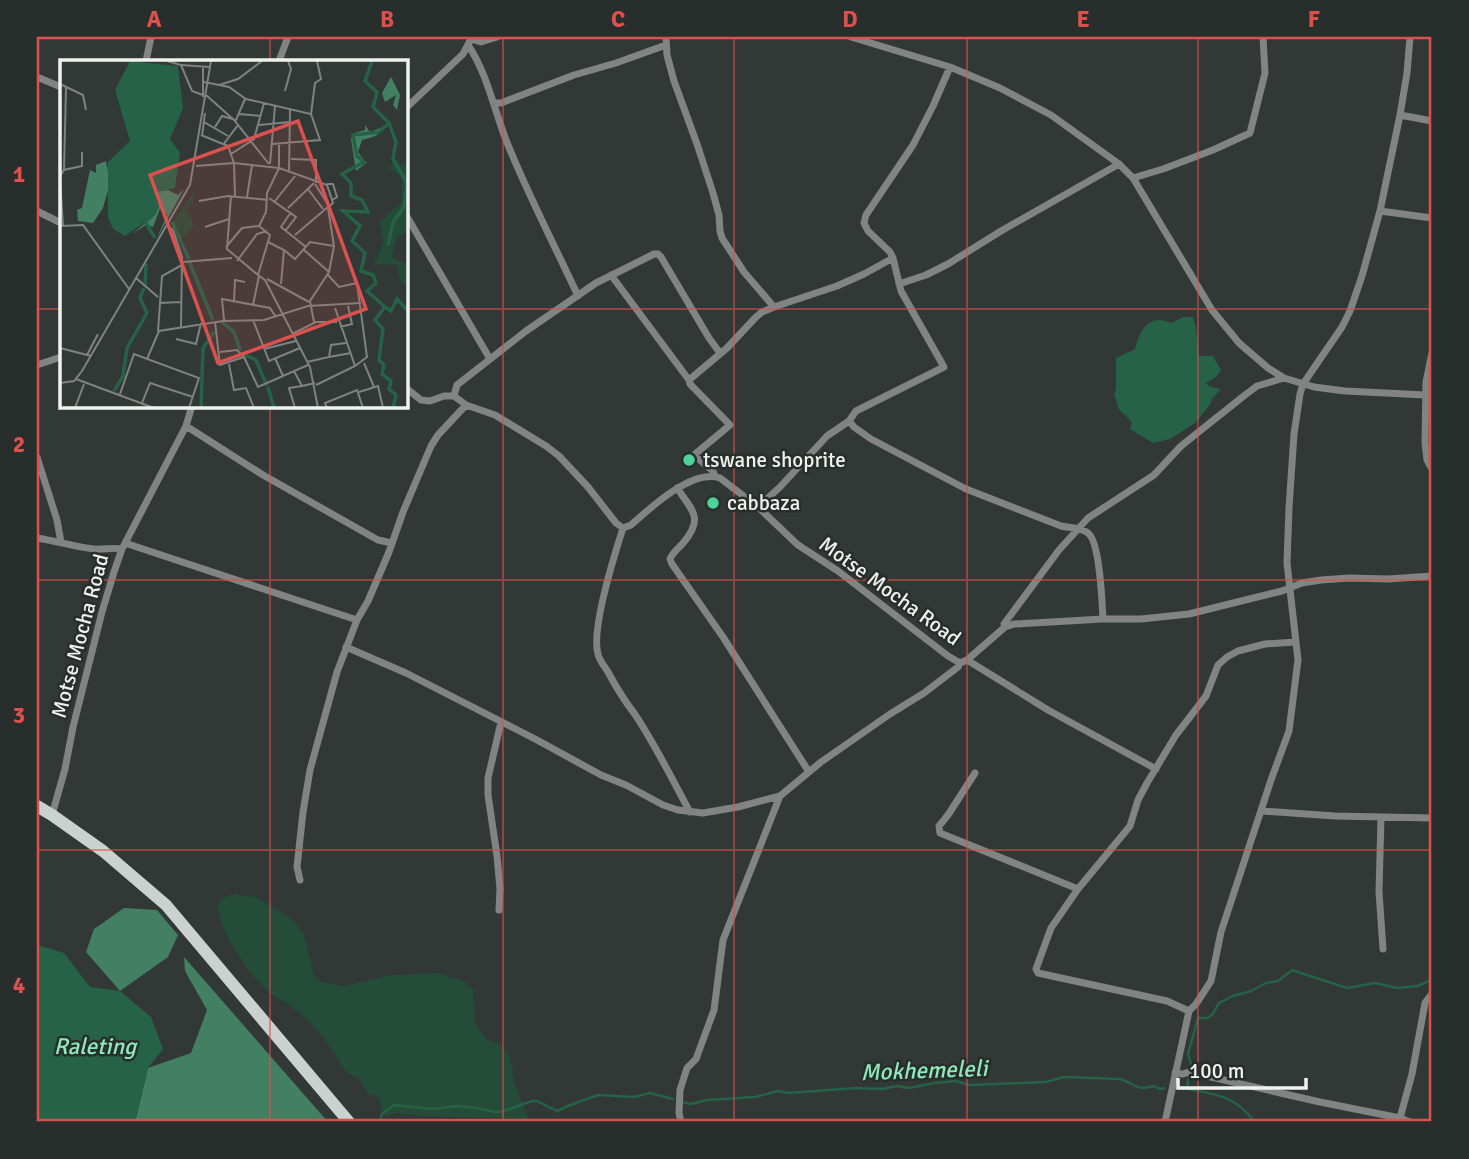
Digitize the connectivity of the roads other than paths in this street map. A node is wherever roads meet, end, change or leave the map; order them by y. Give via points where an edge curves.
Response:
1 (151, 37) edge
2 (288, 37) edge
3 (497, 37) edge
4 (850, 37) edge
5 (1263, 37) edge
6 (1410, 37) edge
7 (470, 40) edge
8 (666, 41) edge
9 (146, 60) edge
10 (279, 60) edge
11 (950, 67) junction
12 (37, 77) edge
13 (60, 87) edge
14 (494, 103) junction
15 (408, 106) edge
16 (1400, 115) junction
17 (1432, 121) edge
18 (1119, 163) junction
19 (1133, 178) junction
20 (37, 211) edge
21 (1380, 211) junction
22 (408, 218) edge
23 (1432, 218) edge
24 (60, 222) edge
25 (893, 258) junction
26 (611, 275) junction
27 (899, 284) junction
28 (578, 296) junction
29 (774, 307) junction
30 (1432, 353) edge
31 (720, 354) junction
32 (60, 357) edge
33 (490, 359) junction
34 (37, 365) edge
35 (1284, 378) junction
36 (689, 380) junction
37 (1303, 384) junction
38 (408, 390) edge
39 (1425, 395) junction
40 (454, 396) junction
41 (466, 405) junction
42 (191, 408) edge
43 (849, 421) junction
44 (186, 426) junction
45 (37, 457) edge
46 (1432, 469) edge
47 (715, 476) junction
48 (677, 488) junction
49 (758, 507) junction
50 (623, 528) junction
51 (1077, 528) junction
52 (37, 538) edge
53 (61, 542) junction
54 (391, 543) junction
55 (124, 546) junction
56 (1432, 576) edge
57 (1291, 588) junction
58 (1104, 619) junction
59 (357, 620) junction
60 (1005, 627) junction
61 (1296, 642) junction
62 (346, 647) junction
63 (964, 661) junction
64 (501, 722) junction
65 (1156, 769) junction
66 (809, 772) junction
67 (975, 773) dead end
68 (780, 796) junction
69 (37, 806) edge
70 (690, 811) junction
71 (1261, 811) junction
72 (52, 815) junction
73 (1381, 817) junction
74 (1432, 818) edge
75 (300, 880) dead end
76 (1078, 889) junction
77 (499, 910) dead end
78 (1383, 949) dead end
79 (1432, 994) edge
80 (1189, 1010) junction
81 (1175, 1073) junction
82 (1400, 1118) junction
83 (349, 1122) edge
84 (681, 1122) edge
85 (1165, 1122) edge
86 (1410, 1122) edge

1 - 9 street
2 - 10 street
3 - 7 street
4 - 11 street
5 - 19 street via 1265,73 1250,133
6 - 16 street
7 - 14 street
7 - 15 street via 463,54
8 - 14 street via 616,63
8 - 29 street via 722,238
11 - 18 street via 1051,115
11 - 25 street via 913,145 864,220
12 - 13 street
14 - 28 street via 505,138
16 - 17 street
16 - 21 street
18 - 19 street
18 - 27 street via 948,264
19 - 35 street via 1212,310 1239,343
20 - 24 street
21 - 23 street
21 - 37 street via 1350,311
22 - 33 street
25 - 27 street
25 - 29 street via 837,286
26 - 28 street
26 - 31 street via 658,254
26 - 36 street
27 - 43 street via 944,367 856,411
28 - 33 street
29 - 31 street via 756,317
30 - 39 street
31 - 36 street
32 - 34 street
33 - 40 street via 457,386
35 - 37 street
35 - 51 street, Motse Mocha Road via 1257,386 1181,446 1154,475
36 - 47 street, Motse Mocha Road via 730,425 694,455
37 - 39 street
37 - 57 street via 1291,471 1287,562
38 - 40 street via 421,400
39 - 46 street via 1425,452
40 - 41 street
41 - 50 street via 495,415 559,456
41 - 54 street via 431,446
42 - 44 street, Motse Mocha Road
43 - 49 street via 827,436
43 - 51 street via 871,439 966,489
44 - 54 street via 263,475
44 - 55 street, Motse Mocha Road
45 - 53 street
47 - 48 street
47 - 49 street, Motse Mocha Road
48 - 50 street
48 - 66 street via 695,520 689,536 671,554 672,564
49 - 63 street, Motse Mocha Road via 797,545 948,656
50 - 70 street via 603,603 598,654
51 - 58 street via 1089,533 1095,545
51 - 60 street, Motse Mocha Road
52 - 53 street, Motse Mocha Road
53 - 55 street, Motse Mocha Road via 93,549
54 - 59 street
55 - 59 street
55 - 72 street, Motse Mocha Road via 102,612
56 - 57 street via 1321,580
57 - 58 street via 1189,614
57 - 61 street
58 - 60 street
59 - 62 street
60 - 63 street, Motse Mocha Road
61 - 65 street via 1238,651 1218,665 1206,695
61 - 71 street via 1289,731
62 - 64 street
62 - 75 street via 310,770 297,867
63 - 65 street
63 - 66 street
64 - 70 street via 663,805
64 - 77 street via 488,778
65 - 76 street via 1129,826
66 - 68 street
67 - 76 street via 939,826 940,833
68 - 70 street via 719,811
68 - 84 street via 723,940 715,1010 680,1090
69 - 72 main road
71 - 73 street
71 - 80 street via 1221,932 1211,981
72 - 83 main road via 166,905
73 - 74 street
73 - 78 street
76 - 80 street via 1051,928 1036,971
79 - 82 street via 1425,1003
80 - 81 street
81 - 82 street via 1188,1072
81 - 85 street
82 - 86 street

